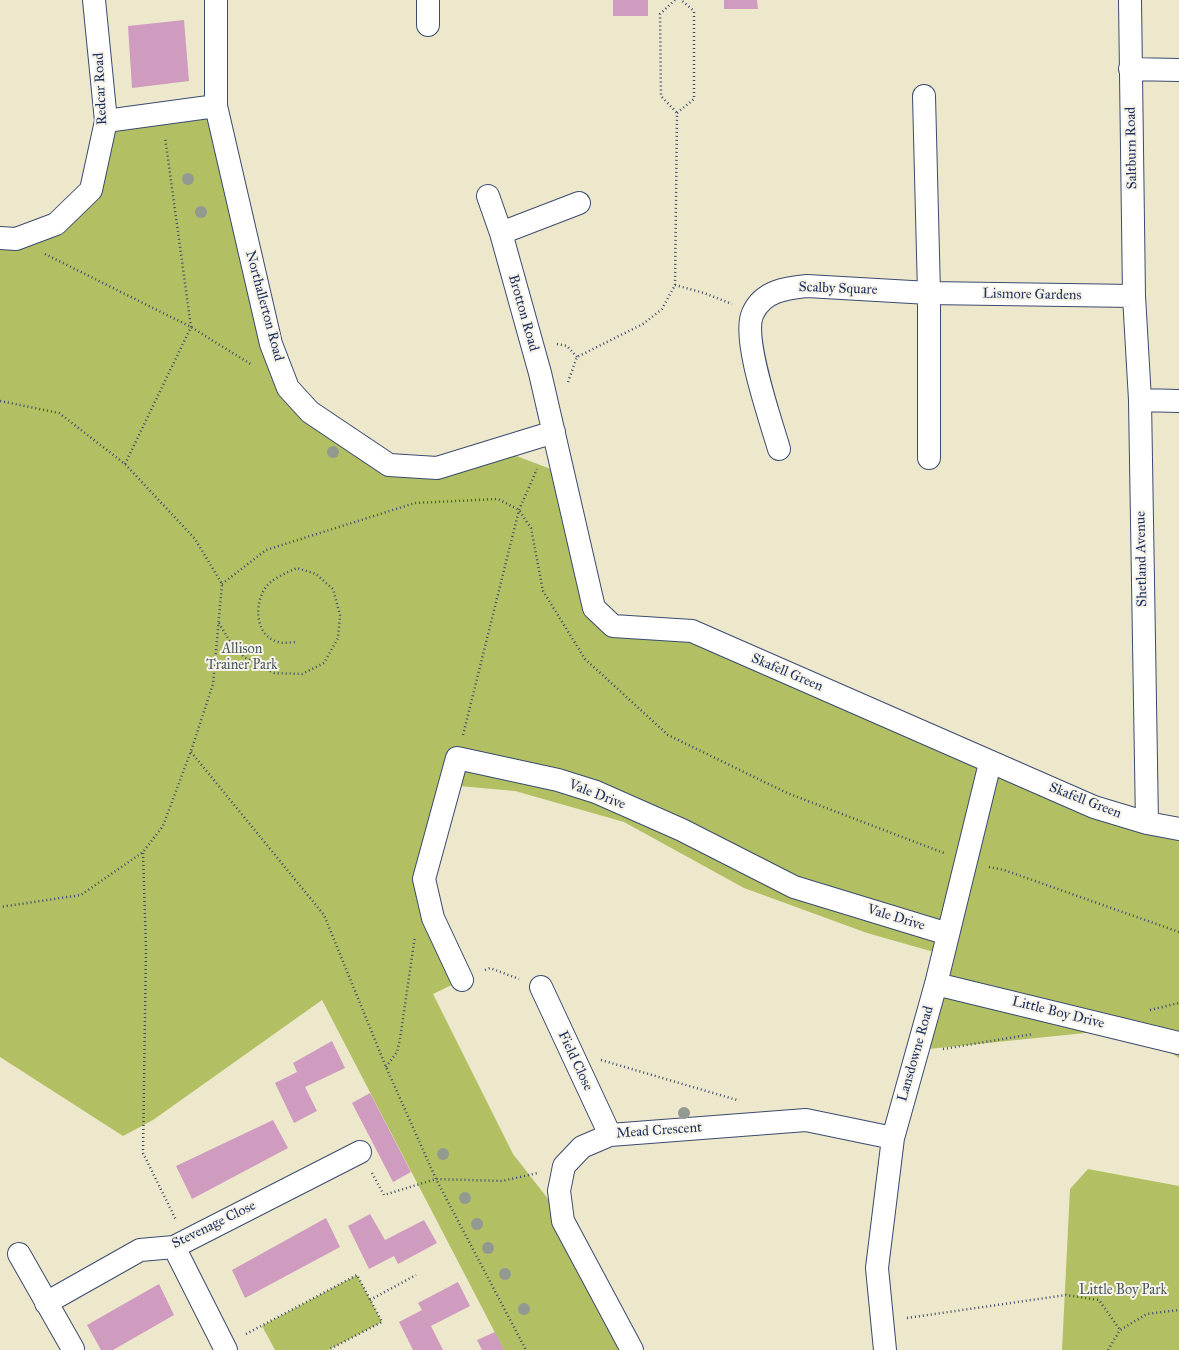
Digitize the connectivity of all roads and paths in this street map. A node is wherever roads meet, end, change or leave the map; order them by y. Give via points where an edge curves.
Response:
1 (94, 0) edge
2 (216, 0) edge
3 (428, 0) edge
4 (675, 0) edge
5 (681, 0) edge
6 (1130, 0) edge
7 (428, 25) dead end
8 (1130, 69) junction
9 (1179, 70) edge
10 (924, 96) dead end
11 (216, 106) junction
12 (677, 113) junction
13 (162, 114) junction
14 (106, 121) junction
15 (488, 196) dead end
16 (579, 203) dead end
17 (501, 233) junction
18 (8, 239) edge
19 (675, 285) junction
20 (929, 294) junction
21 (1134, 296) junction
22 (752, 313) junction
23 (191, 327) junction
24 (256, 367) dead end
25 (1140, 400) junction
26 (0, 401) edge
27 (547, 401) junction
28 (1179, 401) edge
29 (554, 432) junction
30 (779, 449) dead end
31 (929, 458) dead end
32 (125, 464) junction
33 (519, 510) junction
34 (222, 584) junction
35 (219, 623) junction
36 (297, 642) dead end
37 (191, 751) junction
38 (457, 758) junction
39 (990, 763) junction
40 (1147, 823) junction
41 (1179, 829) edge
42 (143, 852) junction
43 (966, 862) junction
44 (0, 907) edge
45 (433, 918) junction
46 (1179, 932) edge
47 (948, 934) junction
48 (462, 980) joint
49 (936, 984) junction
50 (540, 987) joint
51 (1179, 1043) edge
52 (570, 1050) junction
53 (386, 1067) junction
54 (738, 1100) dead end
55 (610, 1135) junction
56 (893, 1138) junction
57 (360, 1152) joint
58 (564, 1166) junction
59 (436, 1179) junction
60 (180, 1244) junction
61 (19, 1254) dead end
62 (416, 1275) dead end
63 (370, 1300) junction
64 (46, 1303) junction
65 (1179, 1310) edge
66 (882, 1322) junction
67 (1120, 1330) junction
68 (225, 1348) edge
69 (73, 1349) dead end
70 (328, 1350) edge
71 (526, 1350) edge
72 (632, 1350) edge
73 (885, 1350) edge
74 (1108, 1350) edge

1 - 14 street, Redcar Road
2 - 11 street, Northallerton Road
3 - 7 street
4 - 12 path via 660,14 661,96
5 - 12 path via 694,11 694,99
6 - 8 street, Saltburn Road
8 - 9 street
8 - 21 street, Saltburn Road
10 - 20 street
11 - 13 street
11 - 29 street, Northallerton Road via 271,344 288,388 310,412 390,465 437,468
12 - 19 path
13 - 14 street
13 - 23 path
14 - 18 street, Redcar Road via 91,190 56,224
15 - 17 street, Brotton Road
16 - 17 street
17 - 27 street, Brotton Road
18 - 23 path
19 - 22 path via 704,293
19 - 27 path via 662,309 643,324 577,357 573,373 564,389
20 - 21 street, Lismore Gardens
20 - 22 street, Scalby Square via 790,287 767,295
20 - 31 street
21 - 25 street, Shetland Avenue
22 - 30 street via 749,333
23 - 24 path
23 - 32 path
25 - 28 street
25 - 40 street, Shetland Avenue
26 - 32 path via 59,413
27 - 29 street, Brotton Road
29 - 39 street, Skafell Green via 594,608 612,626 692,632 912,726
32 - 34 path via 195,539
33 - 34 path via 498,499 415,503 266,550
33 - 38 path
33 - 43 path via 532,528 543,590 586,659 668,735 787,793
34 - 35 path
35 - 36 path via 229,640 244,657 274,673 302,674 324,663 338,638 340,615 333,589 316,574 297,568 279,576 264,589 256,612 264,633 278,642
35 - 37 path via 213,684
37 - 42 path via 163,826
37 - 53 path via 324,915
38 - 45 street via 424,879
38 - 47 street, Vale Drive via 558,780 596,792 682,830 794,887
39 - 40 street, Skafell Green via 1094,807
39 - 43 street, Lansdowne Road
40 - 41 street, Skafell Green
42 - 44 path via 81,895
42 - 60 path via 146,948 143,1153
43 - 46 path via 1004,870
43 - 47 street, Lansdowne Road
45 - 48 street
45 - 53 path via 420,927 414,940 400,1039 397,1052
47 - 49 street, Lansdowne Road
48 - 50 path via 490,968
49 - 51 street, Little Boy Drive
49 - 56 street, Lansdowne Road
50 - 52 street, Field Close
52 - 54 path
52 - 55 street, Field Close
53 - 59 path
55 - 56 street, Mead Crescent via 806,1120
55 - 58 street, Mead Crescent via 582,1147
56 - 66 street, Lansdowne Road via 877,1268
57 - 59 path via 384,1195
57 - 60 street, Stevenage Close
58 - 59 path via 502,1181
58 - 72 street via 559,1191 563,1221
59 - 71 path
60 - 64 street, Stevenage Close via 140,1250
60 - 68 street
61 - 64 street
62 - 63 path
63 - 68 path via 357,1275
63 - 70 path via 382,1322
64 - 69 street
65 - 67 path via 1147,1314
66 - 67 path via 1066,1295 1098,1300
66 - 73 street, Lansdowne Road
67 - 74 path

